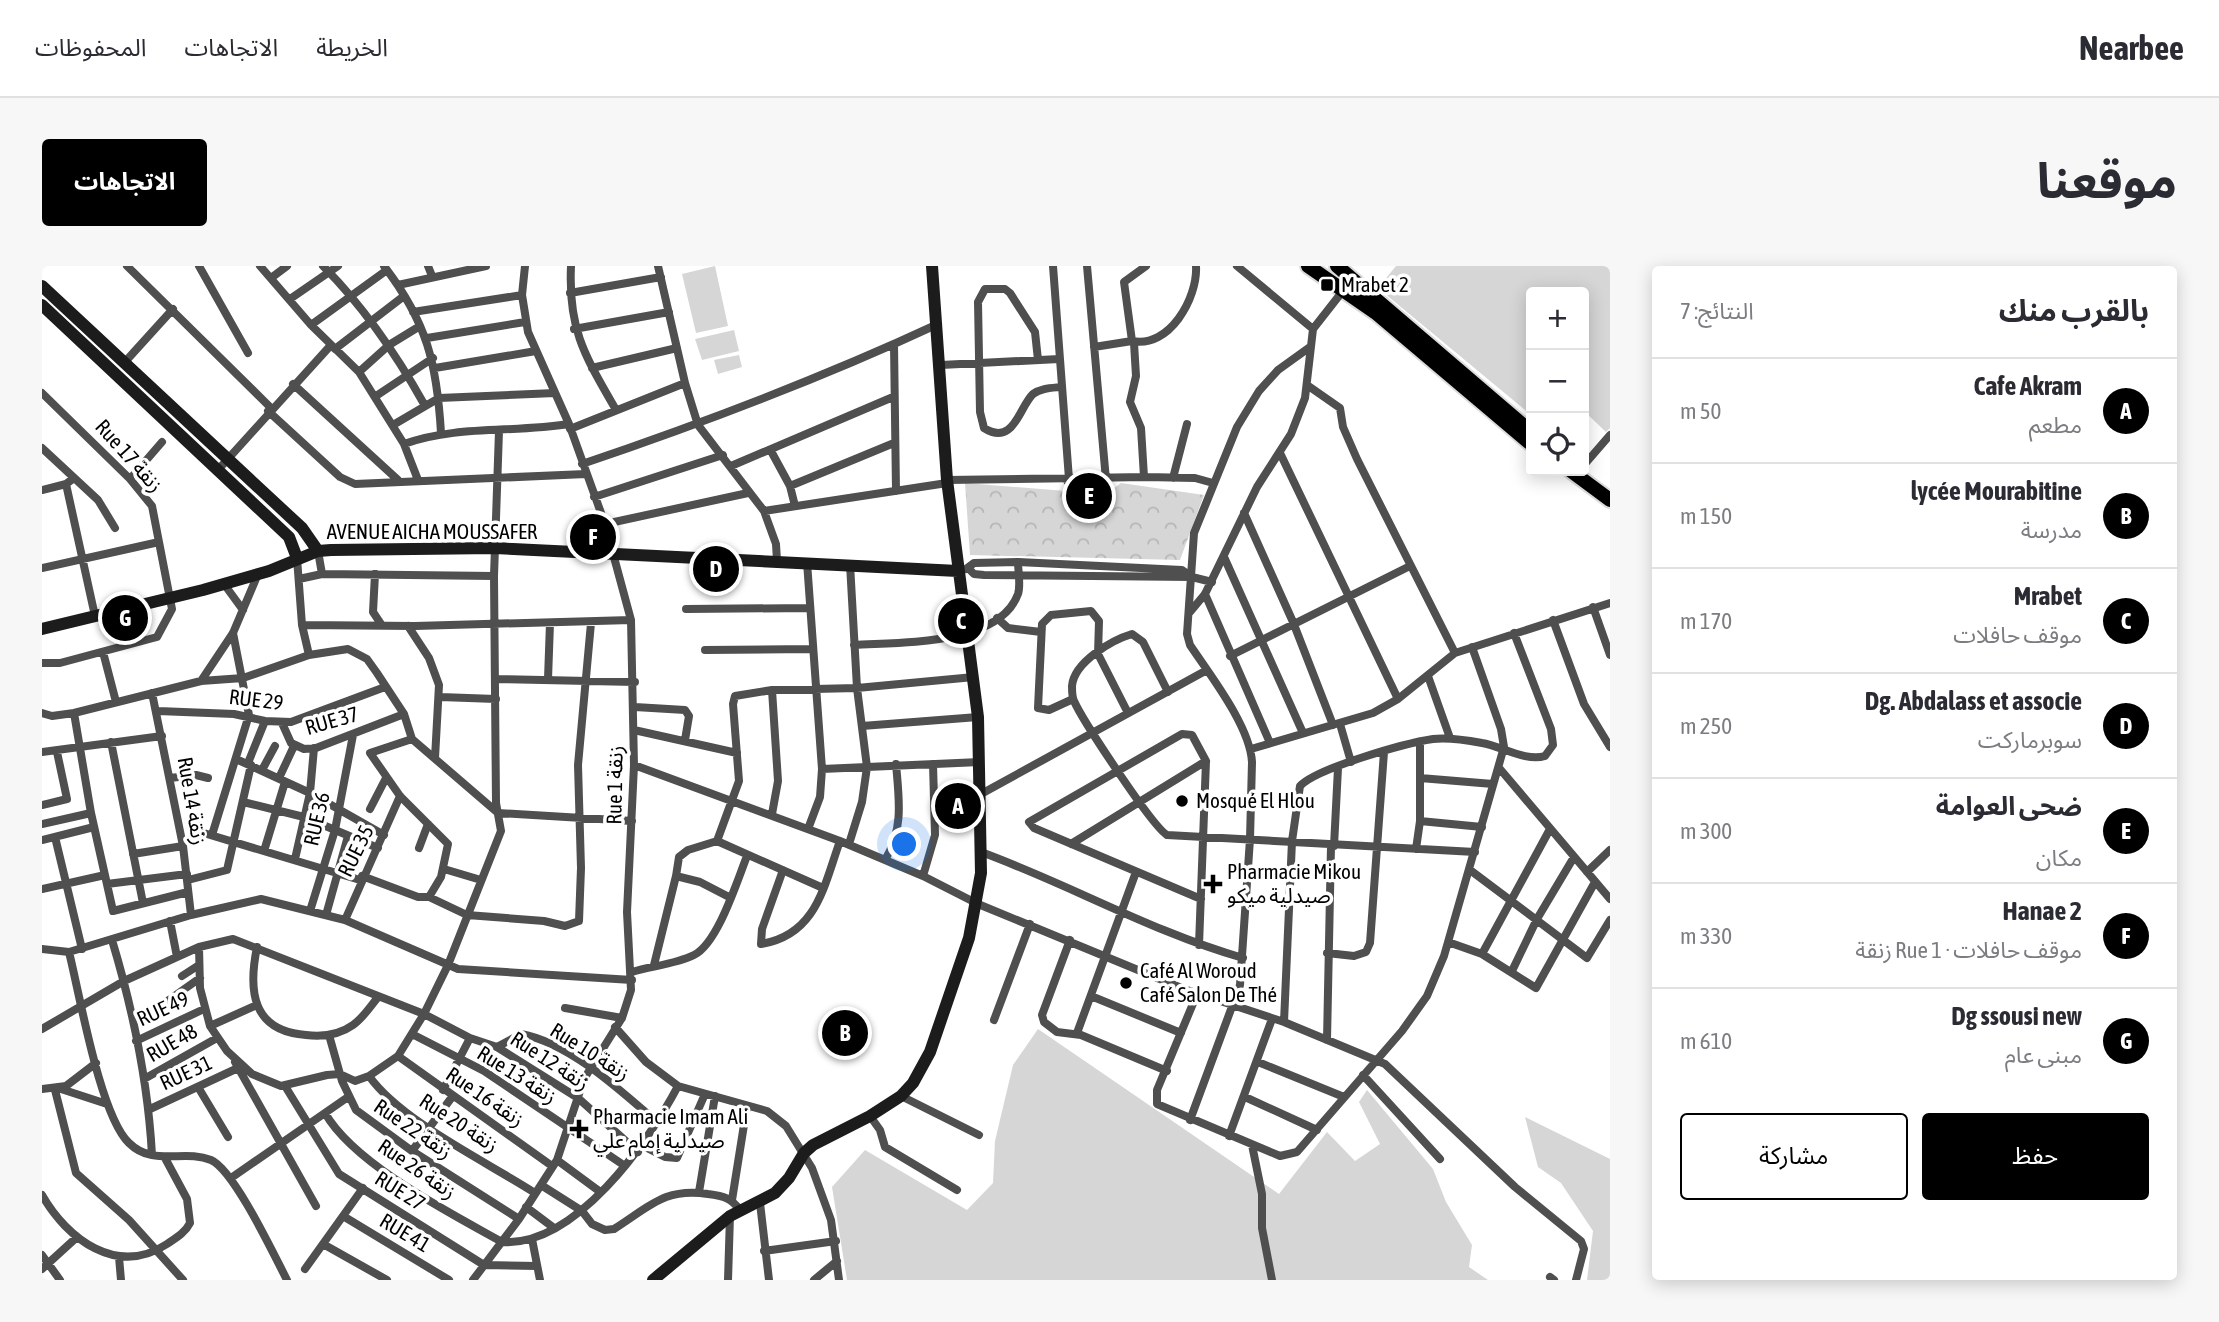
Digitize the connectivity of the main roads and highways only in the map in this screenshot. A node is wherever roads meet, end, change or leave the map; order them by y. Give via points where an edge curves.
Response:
1 (1308, 266) edge
2 (1337, 266) edge
3 (1526, 428) edge
4 (1526, 440) edge
5 (1589, 470) edge
6 (1578, 476) edge
7 (1610, 489) edge
8 (1610, 500) edge

1 - 4 main road via 1376,313
2 - 3 main road
5 - 7 main road
6 - 8 main road

